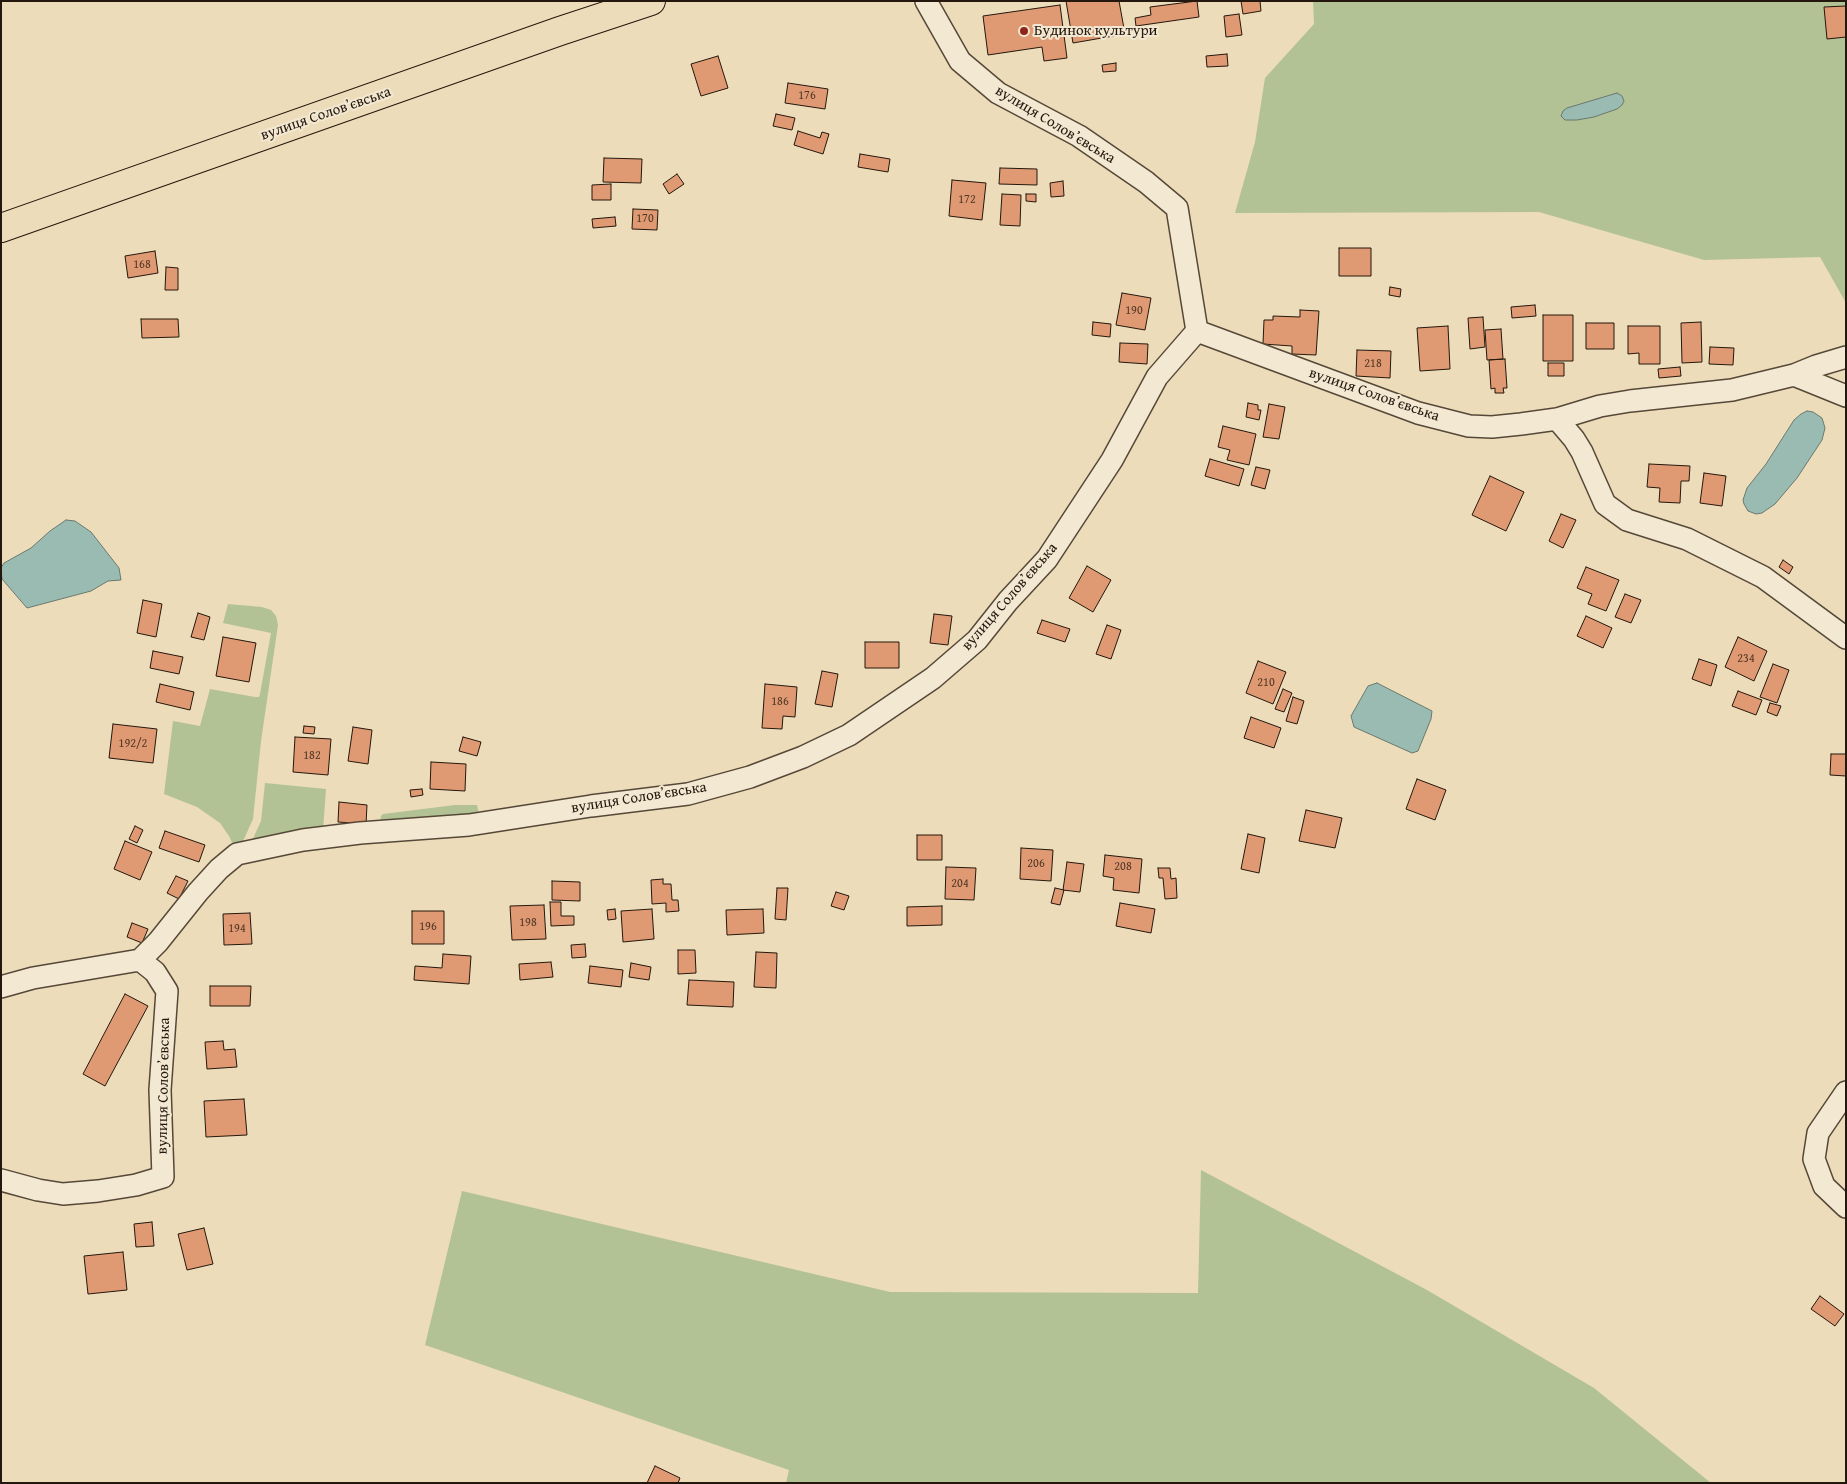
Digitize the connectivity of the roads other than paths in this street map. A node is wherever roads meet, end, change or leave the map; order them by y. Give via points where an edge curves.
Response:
1 (651, 1) edge
2 (926, 1) edge
3 (1, 228) edge
4 (1196, 331) junction
5 (1846, 357) edge
6 (1794, 374) junction
7 (1846, 396) edge
8 (1557, 419) junction
9 (1846, 638) edge
10 (140, 960) junction
11 (1, 987) edge
12 (1846, 1092) edge
13 (1, 1180) edge
14 (1846, 1207) edge

1 - 3 main road, вулиця Соловʼєвська
2 - 4 street, вулиця Соловʼєвська via 960,61 998,93 1079,136 1146,182 1177,208
4 - 8 street, вулиця Соловʼєвська via 1418,413 1460,424 1492,427
4 - 10 street, вулиця Соловʼєвська via 1157,378 1112,460 1047,559 977,640 933,678 849,735 795,761 688,794 469,825 303,840 237,854 203,886
5 - 6 street, вулиця Соловʼєвська
6 - 7 street
6 - 8 street, вулиця Соловʼєвська via 1732,390 1600,406
8 - 9 street via 1582,452 1604,504 1627,520 1687,540 1764,577
10 - 11 street via 33,978
10 - 13 street, вулиця Соловʼєвська via 155,972 166,991 160,1090 163,1177 136,1185 63,1194
12 - 14 street via 1818,1133 1814,1159 1824,1186

